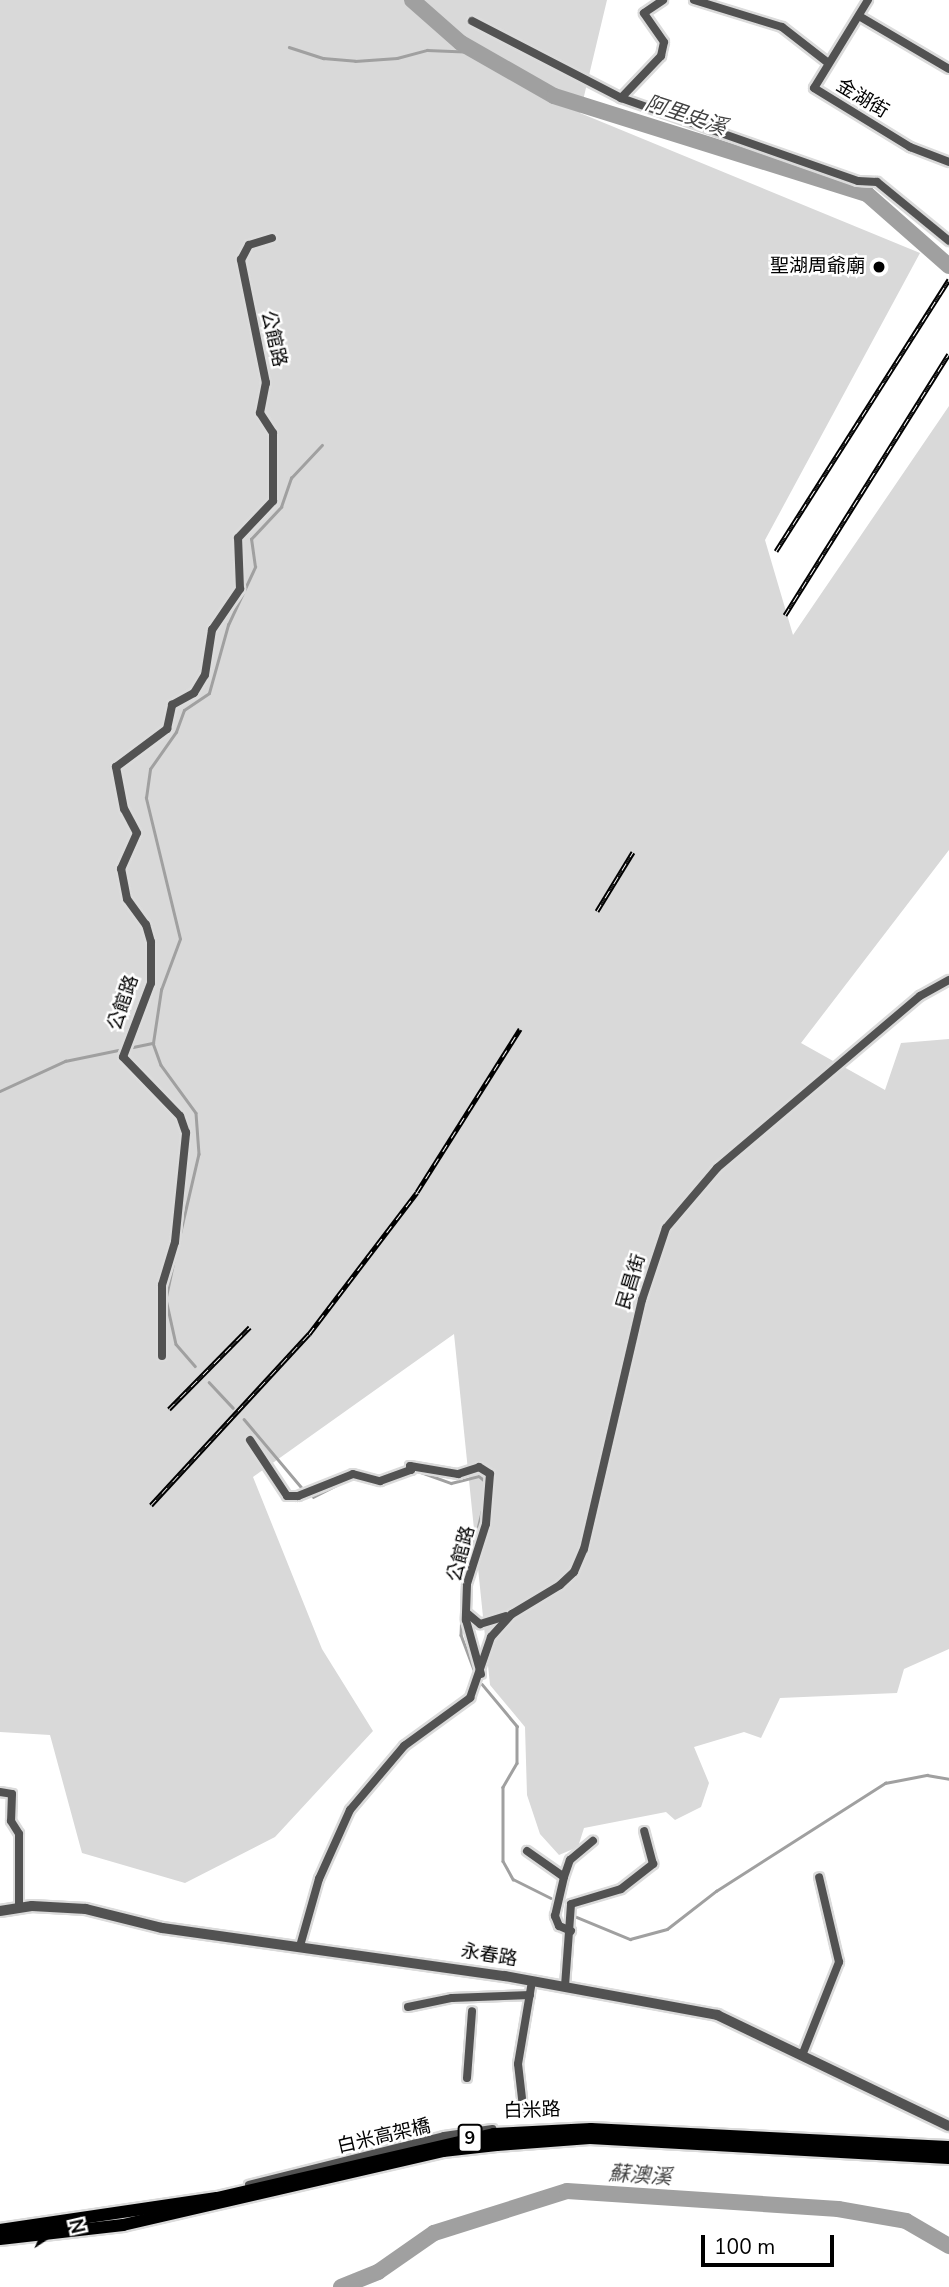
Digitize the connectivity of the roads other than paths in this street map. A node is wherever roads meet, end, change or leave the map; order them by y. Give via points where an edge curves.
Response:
1 (663, 0) edge
2 (694, 0) edge
3 (868, 0) edge
4 (859, 16) junction
5 (472, 21) dead end
6 (827, 62) junction
7 (949, 69) edge
8 (621, 98) junction
9 (949, 162) edge
10 (272, 238) dead end
11 (949, 241) edge
12 (949, 979) edge
13 (162, 1356) dead end
14 (250, 1440) tunnel mouth
15 (468, 1614) junction
16 (512, 1614) junction
17 (481, 1674) junction
18 (0, 1793) edge
19 (644, 1831) dead end
20 (593, 1842) dead end
21 (527, 1852) dead end
22 (564, 1877) junction
23 (820, 1877) dead end
24 (19, 1908) junction
25 (0, 1911) edge
26 (570, 1931) junction
27 (300, 1946) junction
28 (532, 1981) junction
29 (565, 1986) junction
30 (530, 1994) junction
31 (408, 2007) dead end
32 (472, 2011) dead end
33 (803, 2053) junction
34 (467, 2078) dead end
35 (523, 2107) dead end
36 (949, 2126) edge
37 (946, 2145) edge
38 (949, 2158) edge
39 (0, 2224) edge
40 (0, 2230) edge
41 (0, 2239) edge

1 - 8 street via 644,13 664,42 661,56
2 - 6 street via 782,27
3 - 4 street, 金湖街
4 - 6 street, 金湖街
4 - 7 street
5 - 8 street
6 - 9 street, 金湖街 via 814,88 910,147
8 - 11 street via 858,181 877,182
10 - 13 street, 公館路 via 248,245 241,260 266,383 260,413 273,433 273,501 238,538 240,589 212,630 205,676 194,693 172,705 167,729 116,767 124,809 138,833 121,869 127,899 146,925 151,942 151,983 123,1057 180,1116 186,1133 175,1242 162,1285
12 - 16 street, 民昌街 via 920,996 717,1168 666,1228 642,1300 584,1549 574,1572 560,1585
14 - 15 street, 公館路 via 287,1496 353,1474 380,1481 411,1470 410,1466 458,1474 479,1467 490,1474 486,1524 467,1584
15 - 16 street via 480,1624
15 - 17 street, 公館路
16 - 17 street, 民昌街 via 491,1637
17 - 27 street via 470,1698 404,1746 350,1810 319,1879
18 - 24 street via 12,1794 11,1821 19,1834
19 - 26 street via 653,1864 621,1889 571,1904
20 - 22 street via 570,1860
21 - 22 street
22 - 26 street via 555,1916 559,1926
23 - 33 street via 839,1962
24 - 25 street, 永春路
24 - 27 street, 永春路 via 86,1909 162,1928
26 - 29 street
27 - 28 street, 永春路
28 - 29 street, 永春路
28 - 30 street
29 - 33 street, 永春路 via 717,2015
30 - 31 street via 452,1998
30 - 35 street via 518,2064
32 - 34 street
33 - 36 street, 永春路
37 - 39 street, 白米路 via 590,2125 494,2129 444,2136 216,2193
37 - 40 main road, 白米高架橋 / 9 via 591,2129 494,2134 217,2198
38 - 41 main road, 白米高架橋 / 9 via 590,2138 497,2145 443,2151 123,2225

